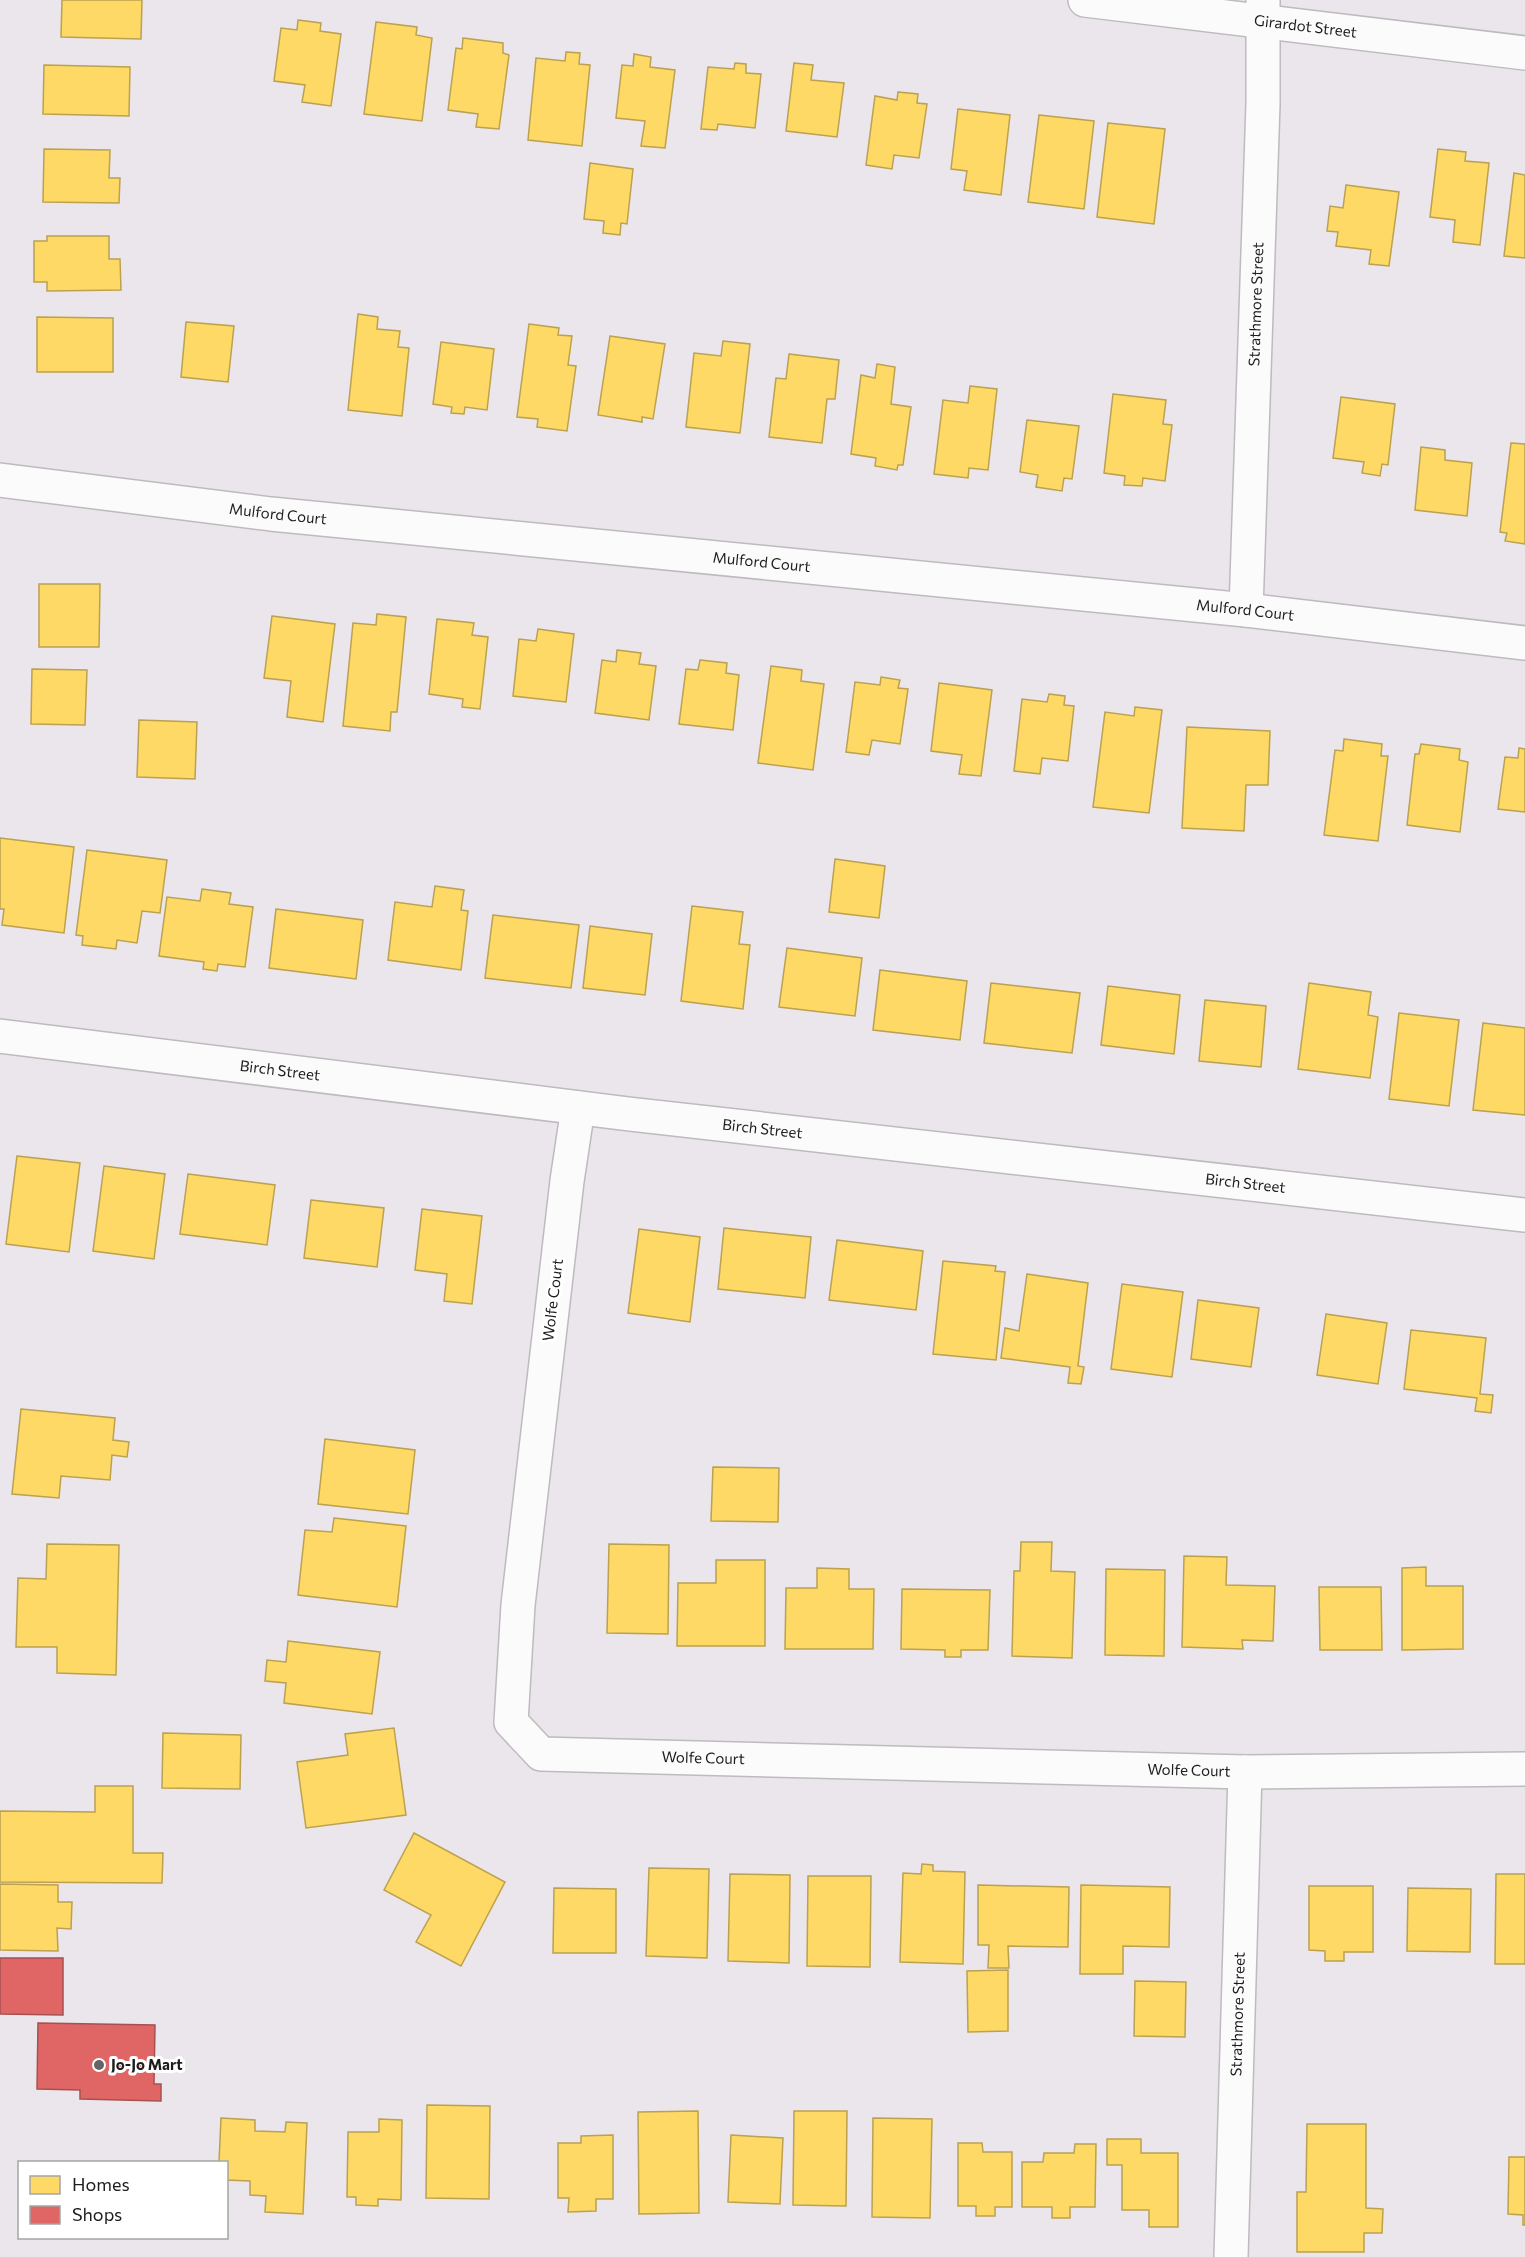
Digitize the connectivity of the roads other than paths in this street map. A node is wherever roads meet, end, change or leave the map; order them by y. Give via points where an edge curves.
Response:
1 (1085, 0) edge
2 (1263, 10) edge
3 (1525, 53) edge
4 (0, 480) edge
5 (1246, 610) junction
6 (1525, 643) edge
7 (0, 1036) edge
8 (578, 1108) junction
9 (1525, 1215) edge
10 (1525, 1769) edge
11 (1245, 1772) junction
12 (1230, 2257) edge

1 - 2 street, Girardot Street
2 - 3 street, Girardot Street
2 - 5 street, Strathmore Street
4 - 5 street, Mulford Court via 271,514
5 - 6 street, Mulford Court
7 - 8 street, Birch Street
8 - 9 street, Birch Street
8 - 11 street, Wolfe Court via 518,1605 511,1722 541,1754
10 - 11 street, Wolfe Court
11 - 12 street, Strathmore Street

